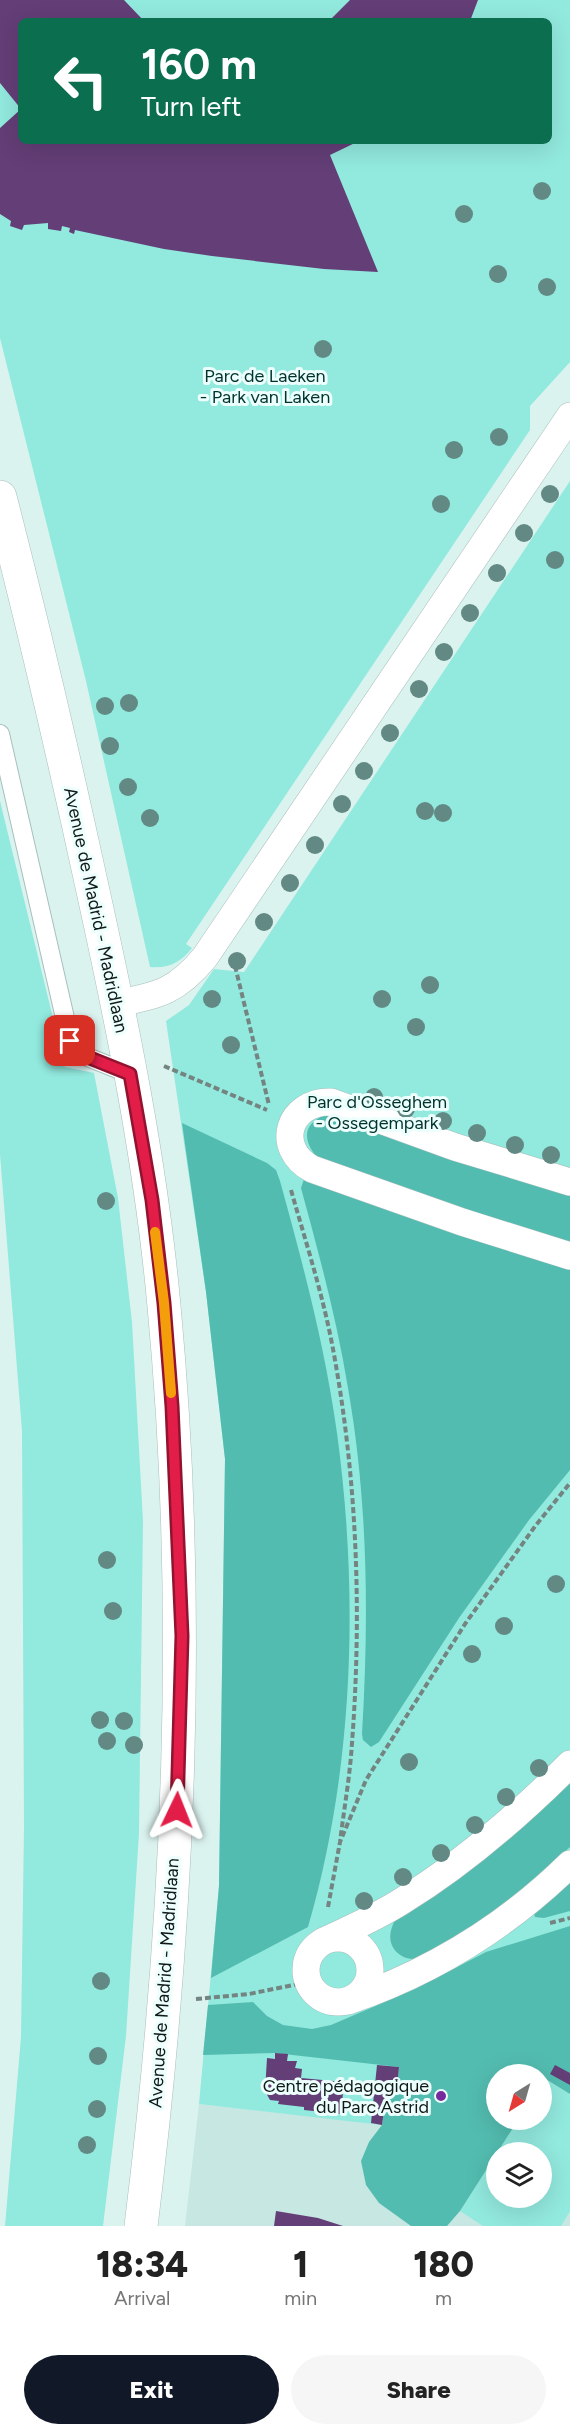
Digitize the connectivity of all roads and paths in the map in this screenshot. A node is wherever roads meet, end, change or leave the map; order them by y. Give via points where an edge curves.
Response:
1 (570, 416) edge
2 (0, 497) edge
3 (0, 734) edge
4 (225, 926) junction
5 (118, 1003) junction
6 (164, 1066) dead end
7 (130, 1074) junction
8 (288, 1179) dead end
9 (570, 1182) edge
10 (570, 1256) edge
11 (570, 1483) edge
12 (570, 1764) edge
13 (340, 1842) junction
14 (570, 1864) edge
15 (324, 1941) junction
16 (308, 1982) junction
17 (348, 2001) junction
18 (164, 2002) junction
19 (141, 2226) edge

1 - 4 street
2 - 5 street, Avenue de Madrid - Madridlaan
3 - 7 lane via 70,1041 80,1054
4 - 5 street via 205,957 180,984 153,997
4 - 6 path via 271,1112
5 - 7 street, Avenue de Madrid - Madridlaan
7 - 18 street, Avenue de Madrid - Madridlaan via 152,1200 164,1303 180,1553 177,1810
8 - 13 path via 333,1348 353,1504 357,1650 352,1744
9 - 10 street via 455,1147 331,1102 309,1105 293,1121 290,1133 295,1155 312,1169
11 - 13 path via 499,1574 431,1674 366,1780
12 - 15 street via 442,1876 369,1920
13 - 15 path
14 - 17 street via 488,1932 449,1957
15 - 16 street via 316,1946 306,1963
15 - 17 street via 350,1940 365,1952 369,1961 365,1989
16 - 17 street via 320,1997 338,2003
16 - 18 path via 249,1994
18 - 19 street, Avenue de Madrid - Madridlaan

